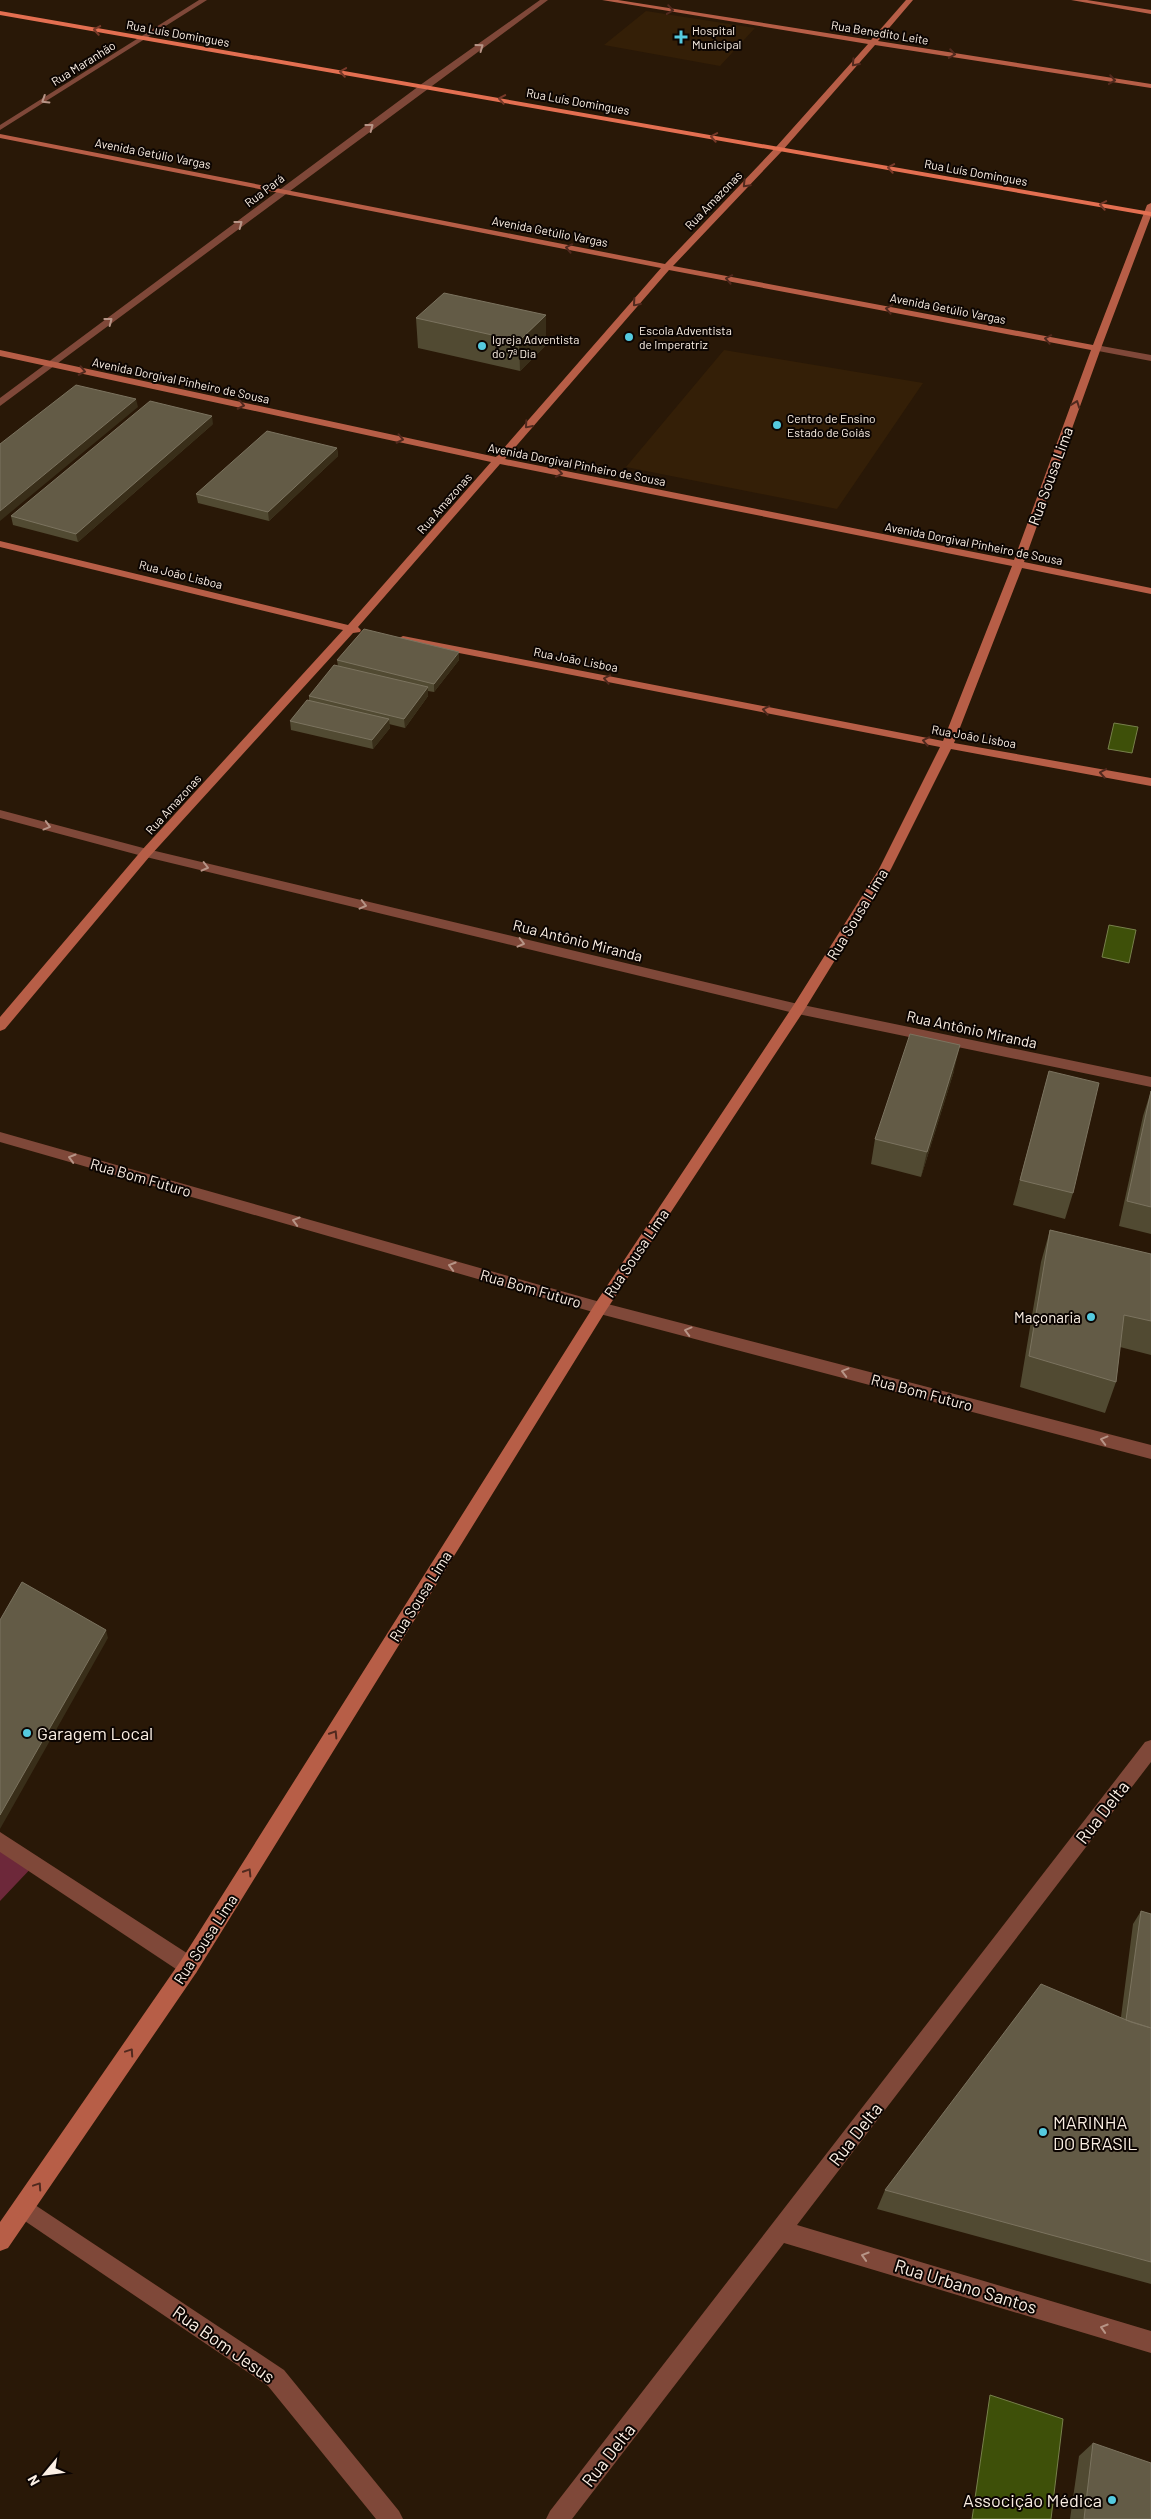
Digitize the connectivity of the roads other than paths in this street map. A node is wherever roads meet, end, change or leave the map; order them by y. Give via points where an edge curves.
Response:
1 (204, 0) edge
2 (545, 0) edge
3 (605, 0) edge
4 (910, 0) edge
5 (1074, 0) edge
6 (0, 12) edge
7 (1151, 12) edge
8 (143, 38) junction
9 (874, 42) junction
10 (426, 85) junction
11 (1151, 86) edge
12 (0, 128) edge
13 (0, 136) edge
14 (780, 149) junction
15 (284, 191) junction
16 (1150, 211) edge
17 (667, 267) junction
18 (1096, 348) junction
19 (0, 353) edge
20 (1151, 358) edge
21 (50, 364) junction
22 (0, 403) edge
23 (497, 460) junction
24 (0, 544) edge
25 (1018, 565) junction
26 (1151, 591) edge
27 (350, 629) junction
28 (370, 633) edge
29 (389, 636) edge
30 (947, 745) junction
31 (1151, 782) edge
32 (0, 814) edge
33 (146, 852) junction
34 (798, 1010) junction
35 (0, 1026) edge
36 (1151, 1082) edge
37 (0, 1137) edge
38 (600, 1308) junction
39 (1151, 1452) edge
40 (1151, 1748) edge
41 (0, 1841) edge
42 (189, 1966) junction
43 (23, 2208) junction
44 (780, 2231) junction
45 (0, 2240) edge
46 (1151, 2342) edge
47 (391, 2519) edge
48 (558, 2519) edge

1 - 8 street, Rua Maranhão
10 -> 2 street, Rua Pará
3 -> 9 street, Rua Benedito Leite
4 - 9 street, Rua Amazonas
5 - 7 street
8 -> 6 main road, Rua Luís Domingues
10 -> 8 main road, Rua Luís Domingues
8 -> 12 street, Rua Maranhão
9 -> 11 street, Rua Benedito Leite
9 -> 14 street, Rua Amazonas
14 -> 10 main road, Rua Luís Domingues
15 -> 10 street, Rua Pará
13 - 15 street, Avenida Getúlio Vargas
16 -> 14 main road, Rua Luís Domingues
14 -> 17 street, Rua Amazonas
17 -> 15 street, Avenida Getúlio Vargas
21 -> 15 street, Rua Pará
16 - 18 street, Rua Sousa Lima
18 -> 17 street, Avenida Getúlio Vargas
17 -> 23 street, Rua Amazonas
18 - 20 street
25 -> 18 street, Rua Sousa Lima
19 - 21 street, Avenida Dorgival Pinheiro de Sousa
21 - 22 street, Rua Pará
21 -> 23 street, Avenida Dorgival Pinheiro de Sousa
23 -> 25 street, Avenida Dorgival Pinheiro de Sousa
23 - 27 street, Rua Amazonas
24 - 27 street, Rua João Lisboa
25 - 26 street, Avenida Dorgival Pinheiro de Sousa
25 - 30 street, Rua Sousa Lima
27 - 28 street, Rua João Lisboa
27 - 33 street, Rua Amazonas
30 -> 29 street, Rua João Lisboa
31 -> 30 street, Rua João Lisboa
30 - 34 street, Rua Sousa Lima via 885,869
32 -> 33 street, Rua Antônio Miranda
33 -> 34 street, Rua Antônio Miranda
33 - 35 street, Rua Amazonas
34 - 36 street, Rua Antônio Miranda
34 - 38 street, Rua Sousa Lima
38 -> 37 street, Rua Bom Futuro
39 -> 38 street, Rua Bom Futuro
42 -> 38 street, Rua Sousa Lima
40 - 44 street, Rua Delta
41 - 42 street
43 -> 42 street, Rua Sousa Lima
43 - 45 street, Rua Sousa Lima
43 - 47 street, Rua Bom Jesus via 276,2378
46 -> 44 street, Rua Urbano Santos
44 - 48 street, Rua Delta

